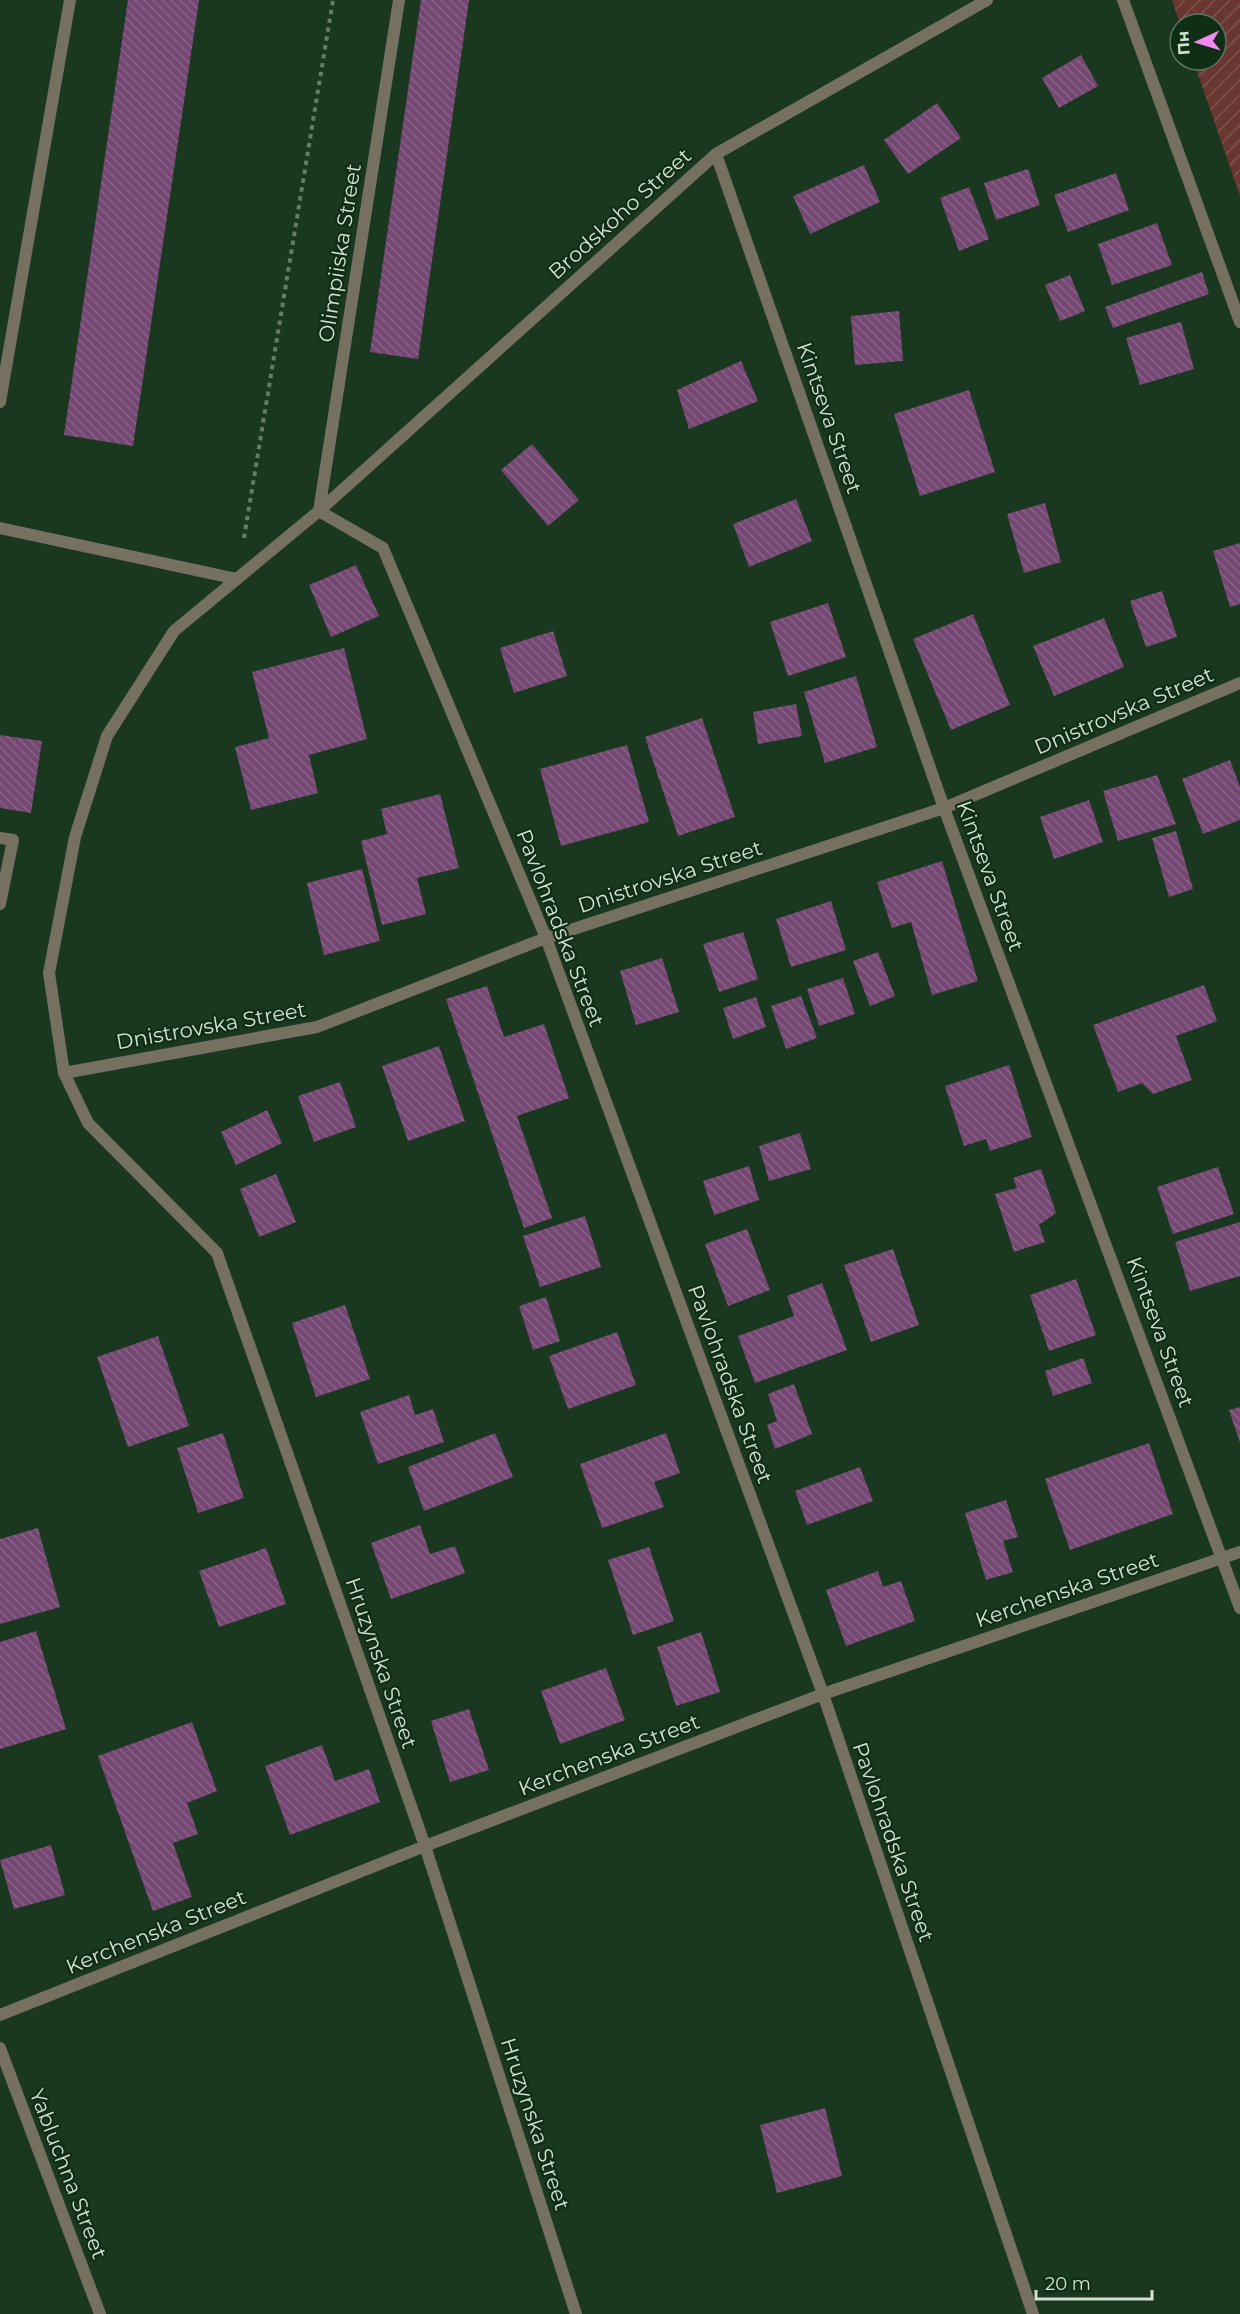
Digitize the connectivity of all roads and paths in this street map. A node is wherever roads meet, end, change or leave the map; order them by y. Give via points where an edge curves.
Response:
1 (70, 0) edge
2 (333, 0) edge
3 (399, 0) edge
4 (987, 0) edge
5 (1123, 0) edge
6 (716, 154) junction
7 (1235, 293) edge
8 (1240, 322) edge
9 (0, 402) edge
10 (319, 511) junction
11 (0, 528) edge
12 (237, 579) junction
13 (1240, 683) edge
14 (944, 808) junction
15 (0, 838) edge
16 (0, 903) edge
17 (546, 938) junction
18 (64, 1073) junction
19 (1240, 1552) edge
20 (1223, 1557) junction
21 (1240, 1608) edge
22 (823, 1694) junction
23 (425, 1846) junction
24 (0, 2015) edge
25 (0, 2048) edge
26 (100, 2314) edge
27 (576, 2314) edge
28 (1033, 2314) edge

1 - 9 street
2 - 12 path
3 - 10 street, Olimpiiska Street
4 - 6 street, Brodskoho Street
5 - 7 street
6 - 10 street, Brodskoho Street
6 - 14 street, Kintseva Street
7 - 8 street
10 - 12 street, Brodskoho Street
10 - 17 street, Pavlohradska Street via 383,548
11 - 12 street
12 - 18 street, Hruzynska Street via 174,631 107,736 75,837 50,973
13 - 14 street, Dnistrovska Street
14 - 17 street, Dnistrovska Street
14 - 20 street, Kintseva Street
15 - 16 street via 13,840
17 - 18 street, Dnistrovska Street via 317,1027
17 - 22 street, Pavlohradska Street
18 - 23 street, Hruzynska Street via 88,1123 217,1253
19 - 20 street, Kerchenska Street
20 - 21 street, Kintseva Street
20 - 22 street, Kerchenska Street
22 - 23 street, Kerchenska Street
22 - 28 street, Pavlohradska Street
23 - 24 street, Kerchenska Street
23 - 27 street, Hruzynska Street
25 - 26 street, Yabluchna Street

